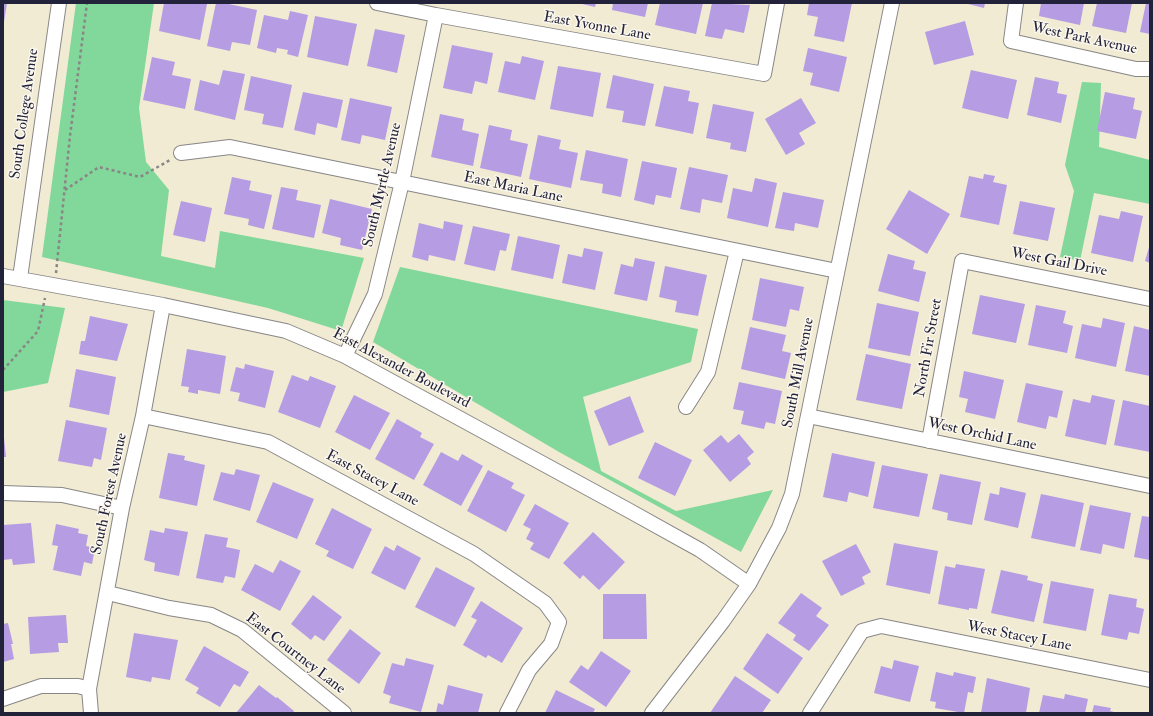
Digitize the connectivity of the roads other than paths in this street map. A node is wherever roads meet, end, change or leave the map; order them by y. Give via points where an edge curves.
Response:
1 (59, 3) edge
2 (377, 3) edge
3 (777, 3) edge
4 (892, 3) edge
5 (1016, 3) edge
6 (436, 15) junction
7 (1150, 69) edge
8 (181, 153) road end
9 (402, 182) junction
10 (737, 251) junction
11 (962, 262) joint
12 (837, 271) junction
13 (3, 276) edge
14 (20, 278) junction
15 (1150, 299) edge
16 (163, 305) junction
17 (345, 356) junction
18 (686, 407) dead end
19 (144, 416) junction
20 (808, 416) junction
21 (929, 441) junction
22 (1150, 486) edge
23 (3, 493) edge
24 (122, 508) junction
25 (749, 584) junction
26 (108, 593) junction
27 (1150, 680) edge
28 (89, 689) junction
29 (3, 699) edge
30 (92, 713) edge
31 (344, 713) edge
32 (507, 713) edge
33 (652, 713) edge
34 (810, 713) edge

1 - 14 street, South College Avenue
2 - 6 street, East Yvonne Lane
3 - 6 street, East Yvonne Lane via 764,74
4 - 12 street, South Mill Avenue
5 - 7 street, West Park Avenue via 1010,41 1136,69
6 - 9 street, South Myrtle Avenue
8 - 9 street, East Maria Lane via 230,147
9 - 10 street, East Maria Lane
9 - 17 street, South Myrtle Avenue via 375,294
10 - 12 street, East Maria Lane
10 - 18 street via 708,372
11 - 15 street, West Gail Drive
11 - 21 street, North Fir Street
12 - 20 street, South Mill Avenue
13 - 14 street, East Alexander Boulevard
14 - 16 street, East Alexander Boulevard
16 - 17 street, East Alexander Boulevard via 286,331
16 - 19 street, South Forest Avenue
17 - 25 street, East Alexander Boulevard via 700,550
19 - 24 street, South Forest Avenue
19 - 32 street, East Stacey Lane via 268,442 474,554 545,603 559,622 551,644 529,670
20 - 21 street, West Orchid Lane
20 - 25 street, South Mill Avenue via 792,494 779,528
21 - 22 street, West Orchid Lane
23 - 24 street via 62,495
24 - 26 street, South Forest Avenue
25 - 33 street, South Mill Avenue via 723,622
26 - 28 street, South Forest Avenue
26 - 31 street, East Courtney Lane via 211,615 242,630
27 - 34 street, West Stacey Lane via 881,626 862,631
28 - 29 street via 78,686 41,686
28 - 30 street, South Forest Avenue

